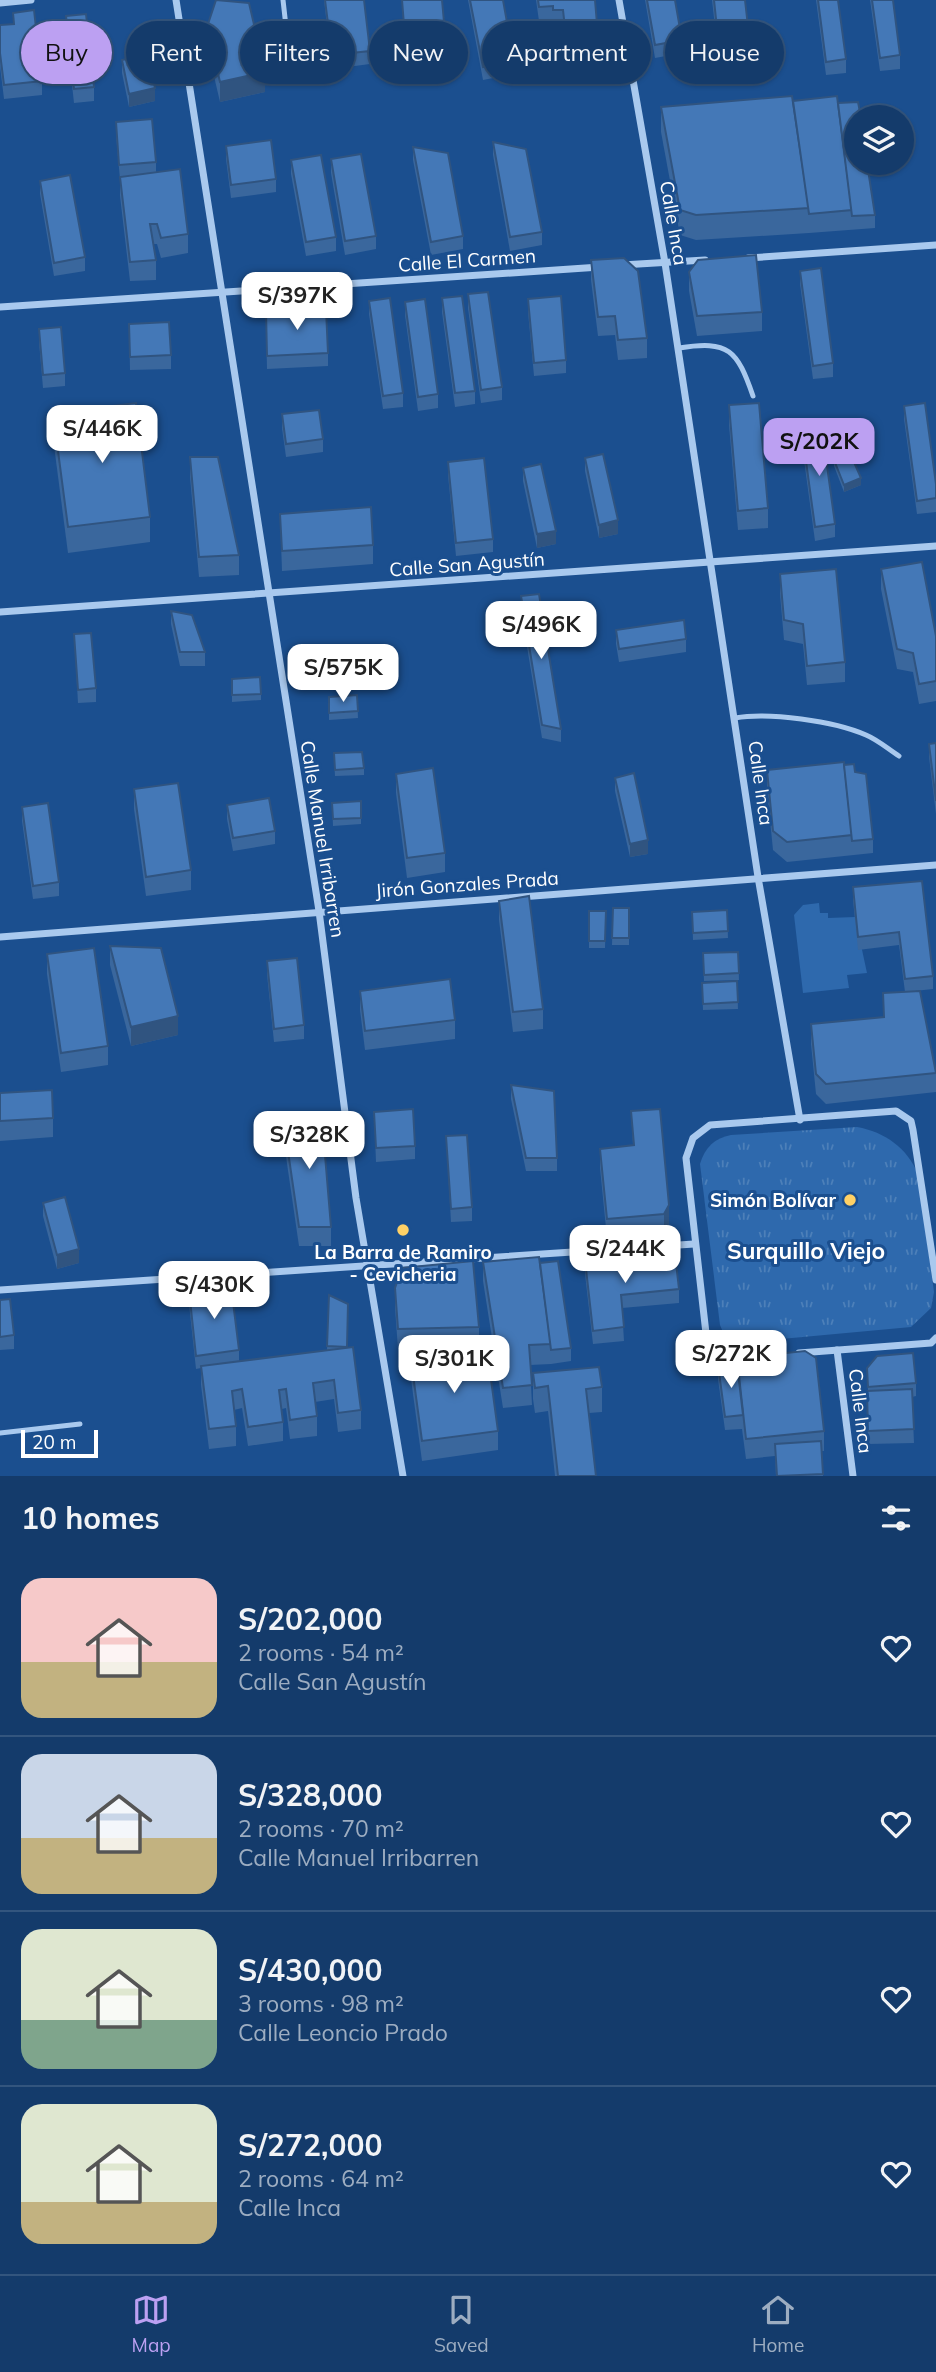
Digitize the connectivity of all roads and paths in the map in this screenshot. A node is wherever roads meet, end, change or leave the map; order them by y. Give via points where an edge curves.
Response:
1 (31, 0) edge
2 (176, 0) edge
3 (284, 0) edge
4 (619, 0) edge
5 (0, 3) edge
6 (286, 21) edge
7 (936, 245) edge
8 (744, 258) edge
9 (718, 259) edge
10 (665, 263) junction
11 (222, 292) junction
12 (0, 307) edge
13 (679, 348) junction
14 (753, 396) dead end
15 (936, 546) edge
16 (713, 562) junction
17 (270, 594) junction
18 (0, 612) edge
19 (735, 719) junction
20 (899, 756) dead end
21 (936, 865) edge
22 (758, 877) junction
23 (319, 911) junction
24 (0, 937) edge
25 (800, 1120) junction
26 (932, 1224) edge
27 (694, 1244) junction
28 (369, 1267) junction
29 (936, 1280) edge
30 (0, 1290) edge
31 (936, 1338) edge
32 (837, 1350) junction
33 (790, 1354) edge
34 (748, 1358) edge
35 (80, 1424) dead end
36 (0, 1433) edge
37 (403, 1476) edge
38 (853, 1476) edge

1 - 5 street
2 - 11 street, Calle Manuel Irribarren
3 - 6 lane
4 - 10 street, Calle Inca
7 - 8 street
9 - 10 street, Calle El Carmen
10 - 11 street, Calle El Carmen
10 - 13 street, Calle Inca
11 - 12 street, Calle El Carmen
11 - 17 street, Calle Manuel Irribarren
13 - 14 lane via 702,344 726,348 740,360
13 - 16 street, Calle Inca
15 - 16 street, Calle San Agustín
16 - 17 street, Calle San Agustín
16 - 19 street, Calle Inca
17 - 18 street, Calle San Agustín
17 - 23 street, Calle Manuel Irribarren
19 - 20 lane via 759,714 809,722 866,735
19 - 22 street, Calle Inca
21 - 22 street, Jirón Gonzales Prada
22 - 23 street, Jirón Gonzales Prada
22 - 25 street, Calle Inca
23 - 24 street, Jirón Gonzales Prada
23 - 28 street, Calle Manuel Irribarren
25 - 26 street via 896,1111 906,1116 911,1121
25 - 27 street via 710,1125 693,1138 685,1158
26 - 29 street
27 - 28 street
27 - 34 street via 707,1342 724,1358
28 - 30 street
28 - 37 street, Calle Manuel Irribarren
31 - 32 street, Calle Inca via 931,1343
32 - 33 street, Calle Inca
32 - 38 street, Calle Inca
35 - 36 lane

